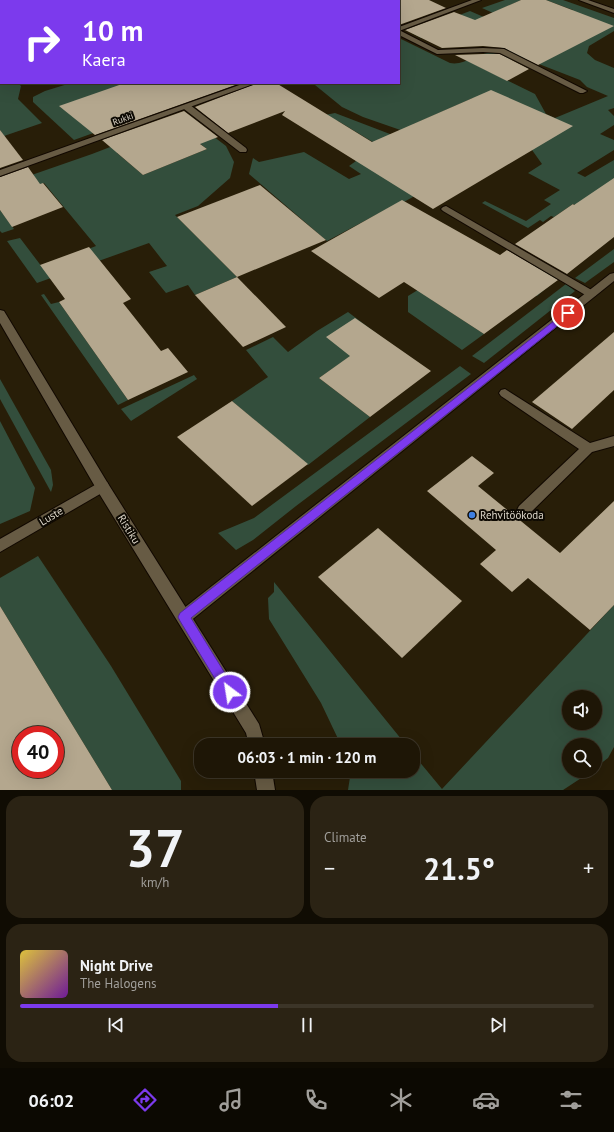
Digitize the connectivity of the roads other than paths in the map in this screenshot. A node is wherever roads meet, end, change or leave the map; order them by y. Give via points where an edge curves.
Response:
1 (478, 0) edge
2 (582, 0) edge
3 (614, 11) edge
4 (400, 30) edge
5 (400, 31) edge
6 (249, 84) edge
7 (583, 91) dead end
8 (187, 107) junction
9 (243, 150) dead end
10 (0, 173) edge
11 (446, 209) dead end
12 (614, 276) edge
13 (591, 294) junction
14 (0, 314) edge
15 (505, 393) dead end
16 (614, 441) edge
17 (588, 448) junction
18 (102, 486) junction
19 (524, 510) dead end
20 (0, 546) edge
21 (184, 617) junction
22 (255, 738) edge
23 (264, 778) edge
24 (266, 790) edge

1 - 4 street
2 - 3 street
5 - 7 street via 437,52 501,51
6 - 8 street, Rukki
8 - 9 street
8 - 10 street, Rukki
11 - 13 street
12 - 13 street
13 - 21 street
14 - 18 street, Ristiku
15 - 17 street
16 - 17 street
17 - 19 street
18 - 20 street, Luste
18 - 21 street, Ristiku
21 - 22 street, Ristiku via 253,730
23 - 24 street

